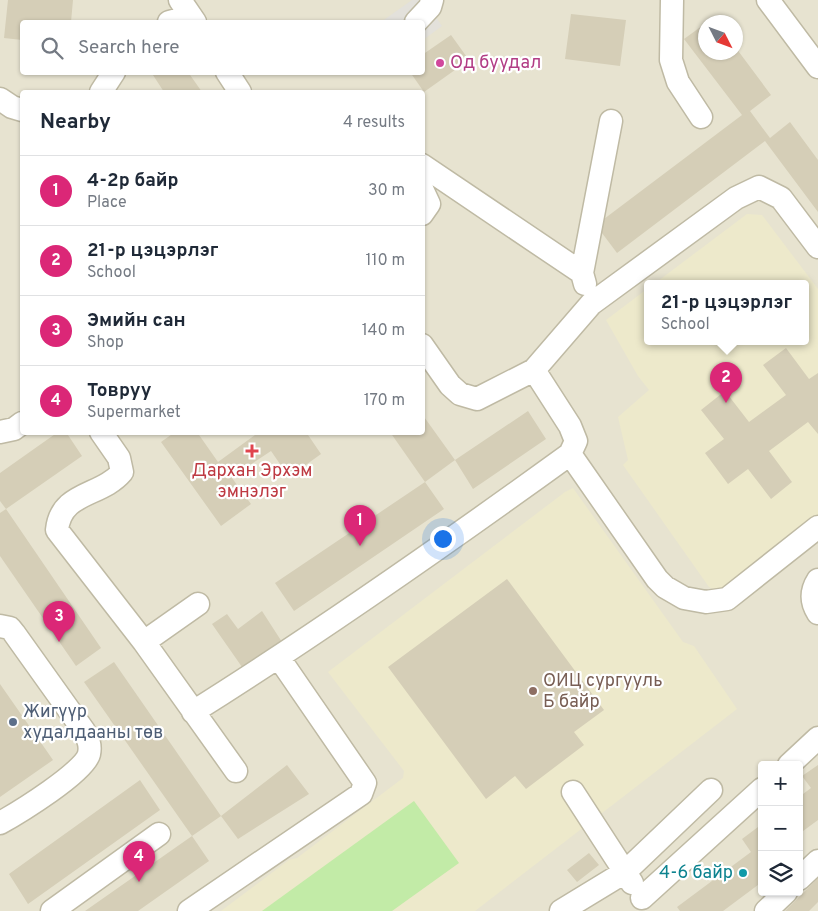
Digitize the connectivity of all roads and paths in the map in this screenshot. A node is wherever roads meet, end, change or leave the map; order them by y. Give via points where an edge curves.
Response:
1 (432, 0) edge
2 (666, 0) edge
3 (768, 0) edge
4 (189, 13) edge
5 (173, 20) edge
6 (418, 20) edge
7 (818, 67) edge
8 (112, 75) edge
9 (229, 75) edge
10 (102, 90) edge
11 (239, 90) edge
12 (0, 99) edge
13 (20, 109) edge
14 (701, 117) dead end
15 (611, 121) dead end
16 (425, 167) edge
17 (425, 195) edge
18 (425, 210) edge
19 (818, 247) edge
20 (582, 273) junction
21 (591, 304) junction
22 (425, 349) edge
23 (534, 370) junction
24 (20, 424) edge
25 (0, 432) edge
26 (103, 435) edge
27 (570, 454) junction
28 (818, 527) edge
29 (818, 580) edge
30 (198, 604) dead end
31 (818, 613) edge
32 (0, 626) edge
33 (144, 642) junction
34 (279, 658) junction
35 (193, 712) junction
36 (818, 738) edge
37 (793, 761) edge
38 (236, 771) dead end
39 (711, 790) dead end
40 (573, 792) dead end
41 (758, 793) edge
42 (0, 823) edge
43 (160, 834) dead end
44 (818, 861) edge
45 (625, 872) junction
46 (803, 875) edge
47 (782, 896) edge
48 (646, 905) edge
49 (52, 911) edge
50 (189, 911) edge
51 (561, 911) edge
52 (766, 911) edge

1 - 6 lane
2 - 14 lane via 671,60 678,82
3 - 7 lane
4 - 5 lane
8 - 10 lane
9 - 11 lane
12 - 13 lane
15 - 20 lane
16 - 20 lane
17 - 18 lane via 429,204
19 - 21 lane via 780,198 759,186 736,198
20 - 21 lane
21 - 23 lane
22 - 23 lane via 450,385 460,394 477,399
23 - 27 lane via 570,426 576,441
24 - 25 lane
26 - 33 lane via 119,458 122,472 113,482 68,503 58,518 57,530
27 - 28 lane via 657,580 684,598 706,602 727,599
27 - 34 lane via 448,543
29 - 31 lane via 812,595
30 - 33 lane
32 - 42 lane via 10,628 14,633 90,744 89,754 77,771
33 - 35 lane
34 - 35 lane
34 - 50 lane via 365,783 365,788 361,794
35 - 38 lane
36 - 37 lane
39 - 45 lane
40 - 45 lane
41 - 48 lane
43 - 49 lane
44 - 46 lane
45 - 48 lane
45 - 51 lane
47 - 52 lane

